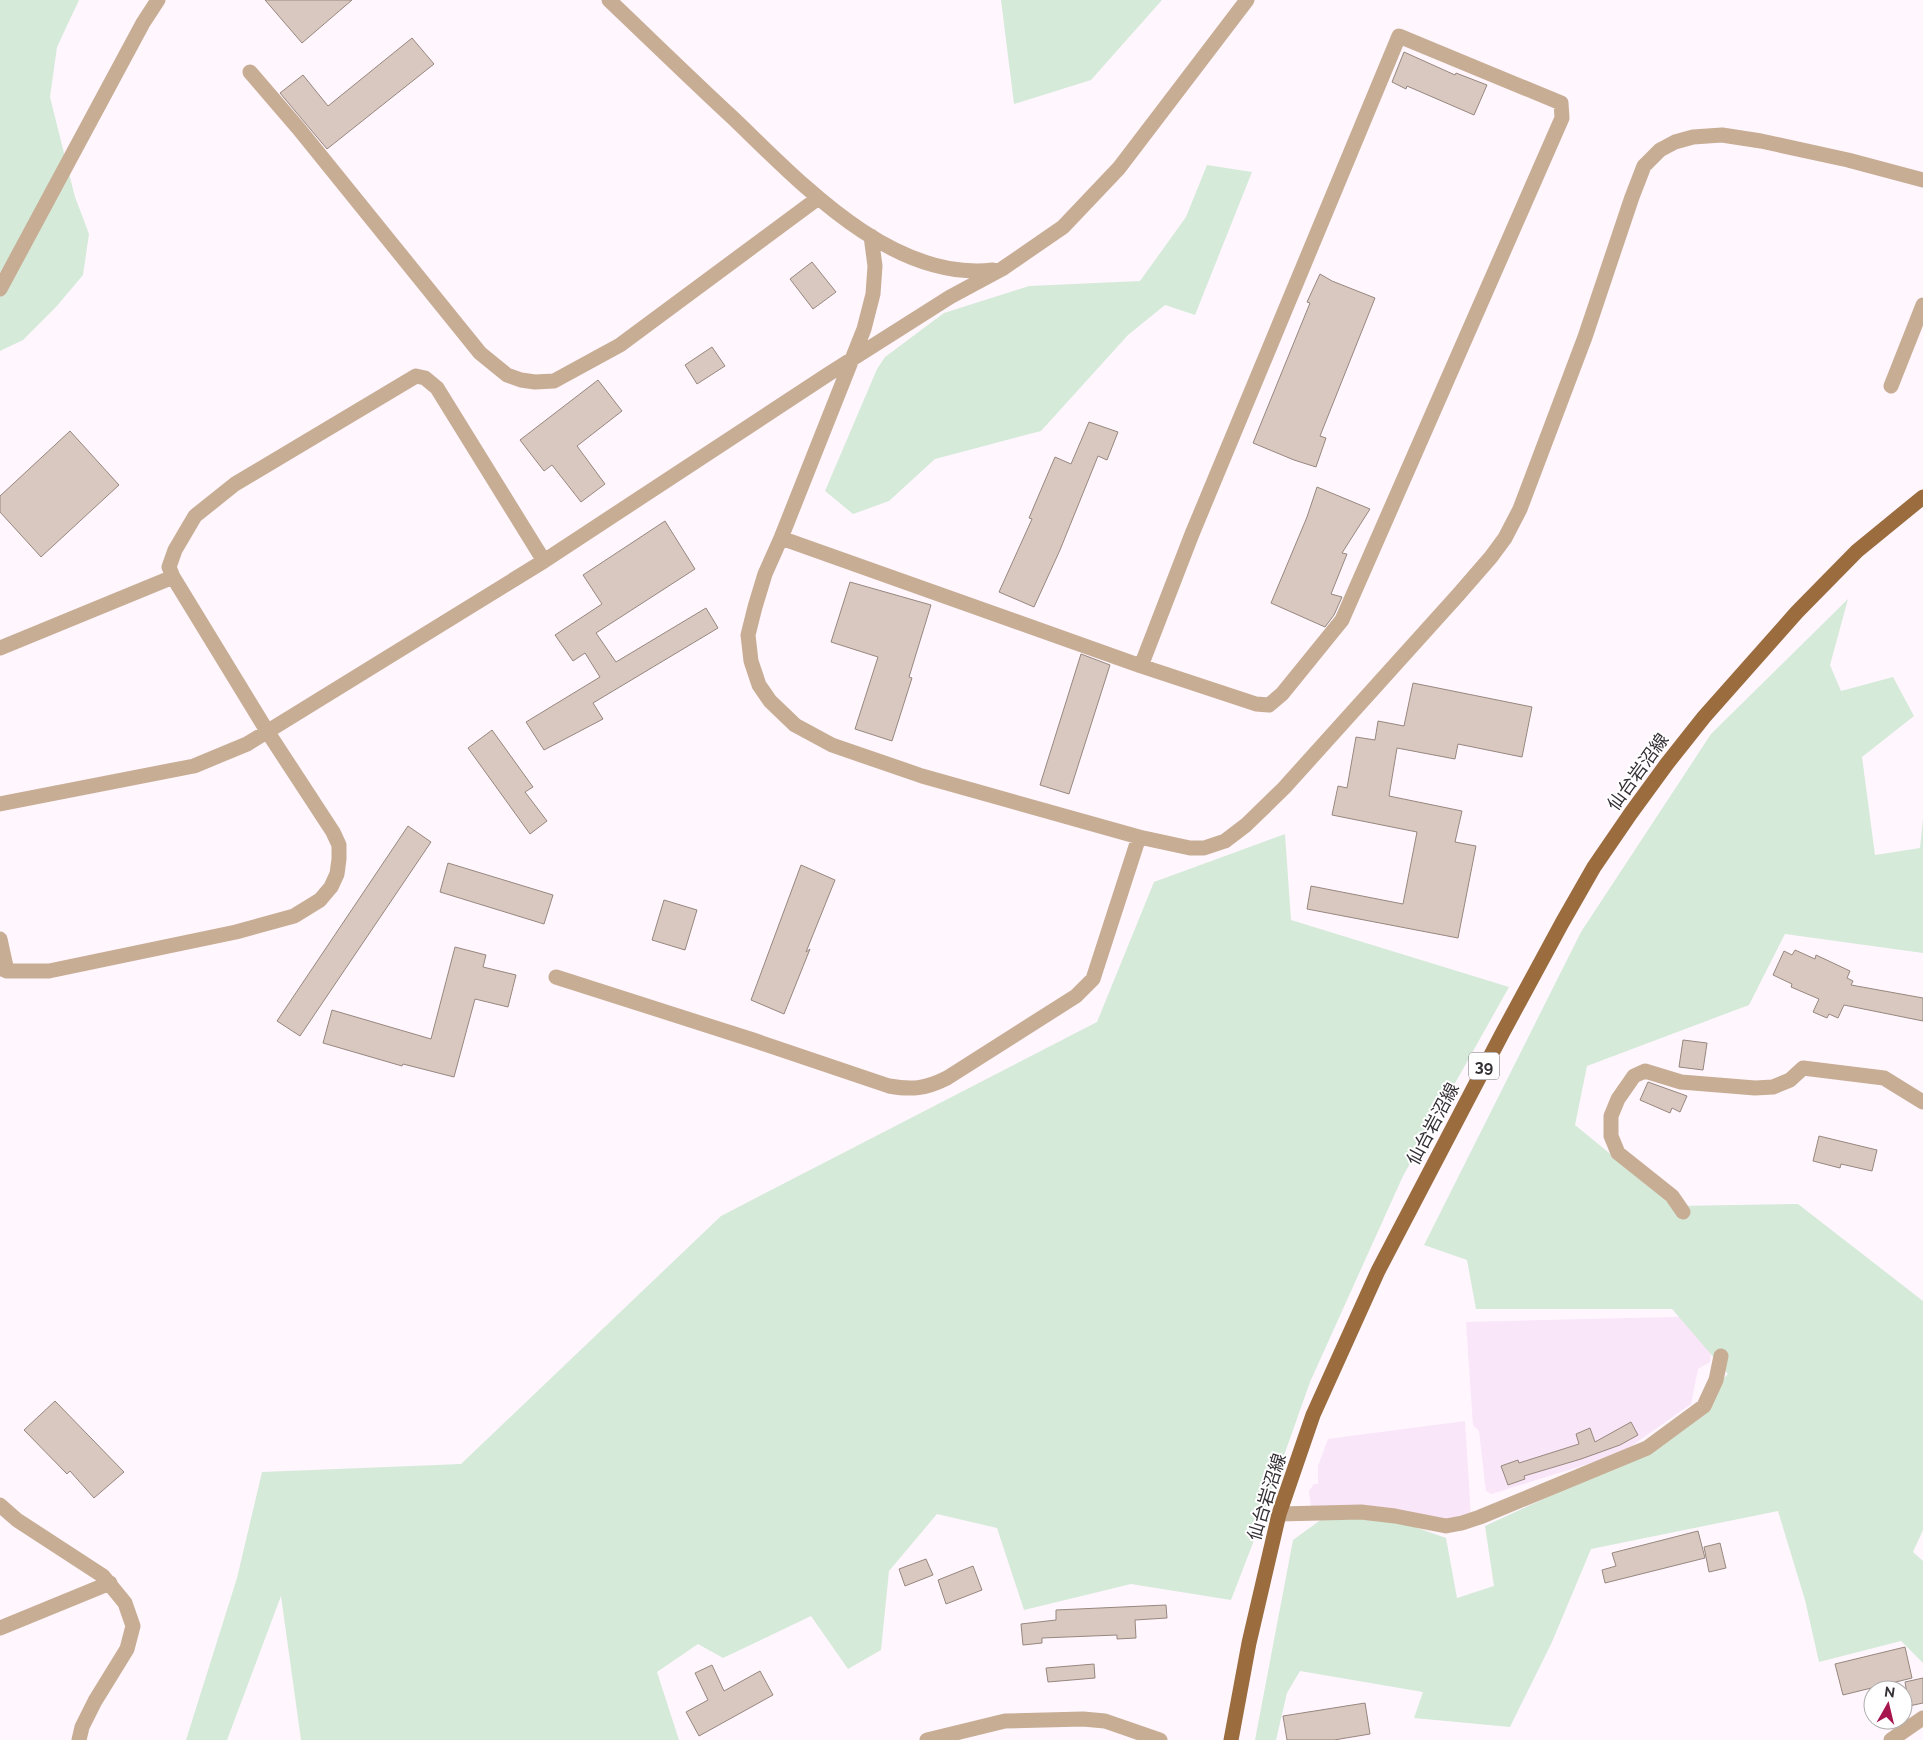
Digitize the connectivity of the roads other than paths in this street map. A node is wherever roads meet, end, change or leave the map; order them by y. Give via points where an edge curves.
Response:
1 (158, 0) edge
2 (609, 0) edge
3 (1247, 0) edge
4 (250, 72) dead end
5 (1923, 180) edge
6 (817, 199) junction
7 (871, 236) junction
8 (1002, 268) junction
9 (0, 289) edge
10 (1923, 305) edge
11 (852, 359) junction
12 (1891, 386) dead end
13 (1923, 498) edge
14 (781, 538) junction
15 (544, 561) junction
16 (173, 577) junction
17 (0, 648) edge
18 (1140, 666) junction
19 (267, 731) junction
20 (0, 804) edge
21 (1139, 837) junction
22 (0, 939) edge
23 (3, 970) edge
24 (556, 977) dead end
25 (1923, 1102) edge
26 (1683, 1212) dead end
27 (1721, 1356) dead end
28 (0, 1505) edge
29 (1279, 1514) junction
30 (110, 1583) junction
31 (0, 1628) edge
32 (1923, 1718) edge
33 (78, 1740) edge
34 (927, 1740) edge
35 (1160, 1740) edge
36 (1230, 1740) edge
37 (1891, 1740) edge

1 - 9 street
2 - 6 street
3 - 8 street via 1119,168 1063,227
4 - 6 street via 480,353 507,375 522,380 554,381 620,346
5 - 21 street via 1848,160 1722,135 1693,137 1660,150 1644,166 1520,509 1491,557 1340,728 1246,825 1225,841 1204,848
6 - 7 street
7 - 8 street via 899,252 950,270 973,272
7 - 11 street via 875,266 873,294
8 - 11 street
10 - 12 street
11 - 14 street
11 - 15 street
13 - 29 main road, 仙台岩沼線 / 39 via 1857,551 1797,612 1704,717 1594,867 1503,1032 1378,1272 1313,1416
14 - 18 street
14 - 21 street via 765,574 748,635 751,661 759,685 770,702 795,725 832,745 922,776
15 - 16 street via 437,388 425,378 416,376 235,484 194,516 169,567
15 - 19 street
16 - 17 street
16 - 19 street
18 - 18 street via 1400,36 1561,102 1562,118 1342,620 1282,694 1269,705 1256,704
19 - 20 street via 247,744 194,766
19 - 23 street via 339,845 337,874 320,900 294,916 236,932 50,971
21 - 24 street via 1093,979 1085,989 931,1086 911,1090 889,1086
22 - 23 street
25 - 26 street via 1884,1078 1803,1068 1790,1080 1773,1087 1755,1088 1681,1082 1645,1071 1634,1076 1614,1108 1611,1136 1618,1153 1672,1196
27 - 29 street via 1716,1380 1704,1406 1647,1448 1480,1517 1446,1526 1361,1512
28 - 30 street
29 - 36 main road, 仙台岩沼線 / 39
30 - 31 street
30 - 33 street via 125,1603 133,1626 128,1649 95,1701
32 - 37 street
34 - 35 street via 1006,1721 1051,1719 1105,1721

